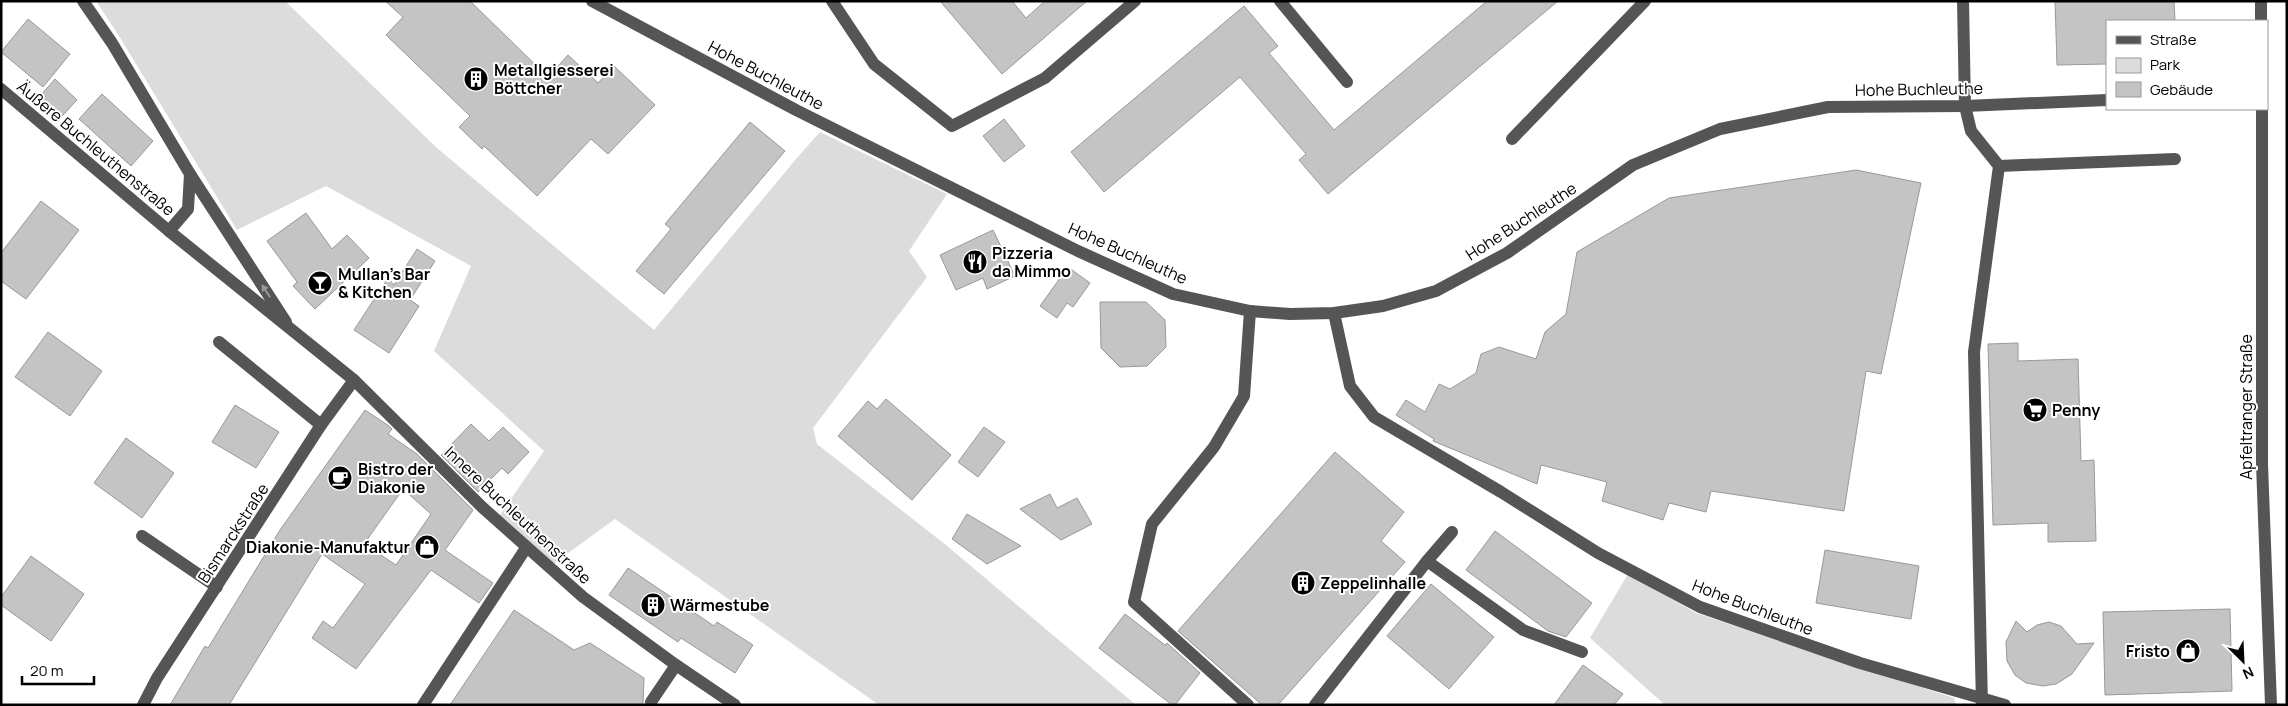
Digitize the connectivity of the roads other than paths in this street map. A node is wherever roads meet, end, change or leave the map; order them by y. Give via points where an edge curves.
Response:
1 (82, 1) edge
2 (592, 1) edge
3 (832, 1) edge
4 (1135, 1) edge
5 (1280, 1) edge
6 (1645, 1) edge
7 (1963, 1) edge
8 (2261, 1) edge
9 (2261, 20) edge
10 (1347, 82) dead end
11 (1, 89) edge
12 (2106, 100) edge
13 (1965, 106) junction
14 (2262, 110) edge
15 (1512, 139) dead end
16 (2175, 159) dead end
17 (1999, 166) junction
18 (190, 174) junction
19 (169, 231) junction
20 (1250, 311) junction
21 (1334, 313) junction
22 (293, 332) junction
23 (219, 342) dead end
24 (354, 380) junction
25 (321, 425) junction
26 (1452, 532) dead end
27 (142, 536) dead end
28 (526, 548) junction
29 (1427, 561) junction
30 (217, 587) junction
31 (1582, 652) dead end
32 (676, 665) junction
33 (652, 702) dead end
34 (1982, 702) edge
35 (143, 705) edge
36 (423, 705) edge
37 (735, 705) edge
38 (1248, 705) edge
39 (1315, 705) edge
40 (2005, 705) edge
41 (2271, 705) edge

1 - 18 street, Innere Buchleuthenstraße via 112,43
2 - 20 street, Hohe Buchleuthe via 796,110 1078,251 1173,294
3 - 4 street via 874,64 952,126 1045,78
5 - 10 street
6 - 15 street
7 - 13 street
8 - 9 street
11 - 19 street, Äußere Buchleuthenstraße
12 - 13 street, Hohe Buchleuthe
13 - 17 street via 1971,132
13 - 21 street, Hohe Buchleuthe via 1828,107 1720,129 1634,165 1507,253 1436,291 1383,306
14 - 41 street, Apfeltranger Straße via 2262,464
16 - 17 street
17 - 34 street via 1974,352
18 - 19 street via 188,209
22 -> 18 street, Innere Buchleuthenstraße
19 - 22 street, Innere Buchleuthenstraße
20 - 21 street, Hohe Buchleuthe
20 - 38 street via 1244,396 1214,447 1152,524 1134,602
21 - 34 street, Hohe Buchleuthe via 1350,386 1374,417 1598,553 1700,608
22 - 24 street, Innere Buchleuthenstraße
23 - 25 street
24 - 25 street, Bismarckstraße
24 - 28 street, Innere Buchleuthenstraße
25 - 30 street, Bismarckstraße
26 - 29 street
27 - 30 street
28 - 32 street, Innere Buchleuthenstraße via 583,597
28 - 36 street
29 - 31 street via 1523,630
29 - 39 street
30 - 35 street, Bismarckstraße
32 - 33 street
32 - 37 street, Innere Buchleuthenstraße
34 - 40 street, Hohe Buchleuthe

